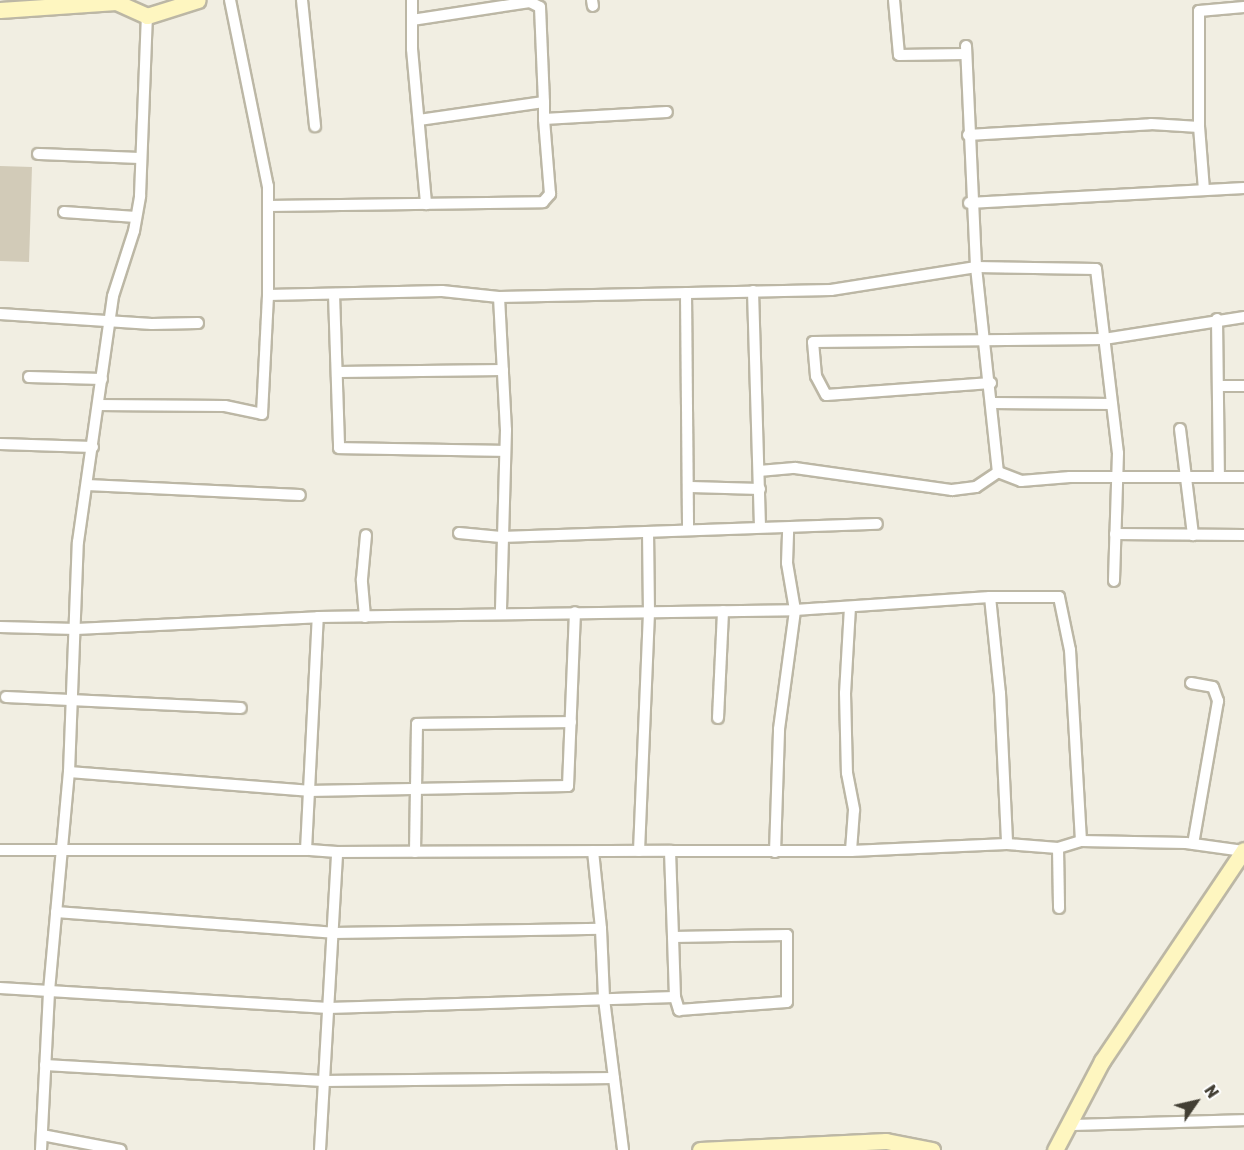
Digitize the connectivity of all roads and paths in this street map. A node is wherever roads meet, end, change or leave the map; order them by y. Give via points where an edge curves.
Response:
1 (198, 0) edge
2 (230, 0) edge
3 (302, 0) edge
4 (412, 0) edge
5 (894, 0) edge
6 (1244, 7) edge
7 (0, 10) edge
8 (147, 16) junction
9 (412, 20) junction
10 (544, 102) junction
11 (667, 112) dead end
12 (544, 119) junction
13 (419, 120) junction
14 (315, 126) dead end
15 (1199, 127) junction
16 (968, 135) junction
17 (38, 154) dead end
18 (141, 158) junction
19 (1244, 188) edge
20 (1204, 190) junction
21 (971, 203) junction
22 (426, 204) junction
23 (268, 206) junction
24 (64, 212) dead end
25 (136, 217) junction
26 (976, 267) junction
27 (753, 291) junction
28 (686, 293) junction
29 (334, 294) junction
30 (268, 295) junction
31 (499, 297) junction
32 (0, 314) edge
33 (1244, 317) edge
34 (1217, 319) junction
35 (110, 320) junction
36 (198, 323) dead end
37 (1104, 339) junction
38 (987, 342) junction
39 (503, 370) junction
40 (339, 372) junction
41 (29, 377) dead end
42 (102, 379) junction
43 (991, 383) junction
44 (1220, 386) junction
45 (1244, 386) edge
46 (992, 403) junction
47 (1112, 404) junction
48 (99, 405) junction
49 (1180, 429) dead end
50 (0, 444) edge
51 (93, 447) junction
52 (505, 451) junction
53 (759, 471) junction
54 (998, 472) junction
55 (1117, 477) junction
56 (1185, 477) junction
57 (1219, 477) junction
58 (1244, 477) edge
59 (87, 485) junction
60 (691, 488) junction
61 (760, 489) junction
62 (300, 495) dead end
63 (877, 524) dead end
64 (760, 526) junction
65 (688, 529) junction
66 (788, 530) junction
67 (459, 532) dead end
68 (648, 532) junction
69 (1115, 534) junction
70 (1193, 534) junction
71 (366, 535) dead end
72 (1244, 535) edge
73 (501, 537) junction
74 (1114, 581) dead end
75 (990, 597) junction
76 (850, 607) junction
77 (795, 610) junction
78 (723, 611) junction
79 (575, 612) junction
80 (649, 613) junction
81 (501, 614) junction
82 (318, 616) junction
83 (365, 617) junction
84 (0, 627) edge
85 (76, 629) junction
86 (1191, 683) dead end
87 (6, 698) dead end
88 (73, 699) junction
89 (241, 708) dead end
90 (718, 718) dead end
91 (571, 722) junction
92 (69, 772) junction
93 (308, 790) junction
94 (415, 791) junction
95 (1082, 841) junction
96 (1006, 844) junction
97 (1193, 844) junction
98 (62, 848) junction
99 (1058, 848) junction
100 (0, 850) edge
101 (306, 850) junction
102 (670, 850) junction
103 (851, 850) junction
104 (1244, 850) edge
105 (593, 851) junction
106 (639, 851) junction
107 (337, 852) junction
108 (415, 852) junction
109 (775, 852) junction
110 (1059, 908) dead end
111 (56, 912) junction
112 (601, 929) junction
113 (333, 933) junction
114 (673, 937) junction
115 (0, 988) edge
116 (49, 992) junction
117 (675, 997) junction
118 (604, 999) junction
119 (328, 1008) junction
120 (45, 1065) junction
121 (614, 1078) junction
122 (323, 1081) junction
123 (1244, 1120) edge
124 (1069, 1125) junction
125 (42, 1135) junction
126 (901, 1148) edge
127 (41, 1150) edge
128 (121, 1150) edge
129 (320, 1150) edge
130 (623, 1150) edge
131 (700, 1150) edge
132 (932, 1150) edge
133 (1055, 1150) edge

1 - 8 street
2 - 23 street via 268,186
3 - 14 street
4 - 9 street
5 - 16 street via 899,55 966,50
6 - 15 street via 1199,11
7 - 8 street via 116,2
8 - 18 street
9 - 10 street via 530,2 540,7
9 - 13 street
10 - 12 street
10 - 13 street
11 - 12 street
12 - 22 street via 550,194 543,202
13 - 22 street
15 - 16 street via 1151,124
15 - 20 street
16 - 21 street
17 - 18 street
18 - 25 street
19 - 20 street
20 - 21 street
21 - 26 street
22 - 23 street
23 - 30 street
24 - 25 street
25 - 35 street
26 - 27 street via 831,290
26 - 37 street via 1096,269
26 - 38 street
27 - 28 street
27 - 53 street
28 - 31 street
28 - 60 street via 685,377
29 - 30 street
29 - 31 street via 442,291
29 - 40 street
30 - 48 street via 262,414 225,406
31 - 39 street
32 - 35 street
33 - 34 street
34 - 37 street
34 - 44 street
35 - 36 street
35 - 42 street
37 - 38 street
37 - 47 street
38 - 43 street
38 - 43 street via 928,338 813,342 816,376 826,395
39 - 40 street
39 - 52 street
40 - 52 street via 339,448
41 - 42 street
42 - 48 street
43 - 46 street
44 - 45 street
44 - 57 street
46 - 47 street
46 - 54 street
47 - 55 street
48 - 51 street
49 - 56 street
50 - 51 street
51 - 59 street
52 - 73 street
53 - 54 street via 795,468 952,490 976,487
53 - 61 street
54 - 55 street via 1021,482
55 - 56 street
55 - 69 street
56 - 57 street
56 - 70 street
57 - 58 street
59 - 62 street
59 - 85 street via 78,542
60 - 61 street
60 - 65 street
61 - 64 street
63 - 66 street
64 - 65 street via 729,531
64 - 66 street
65 - 68 street
66 - 77 street via 787,563
67 - 73 street
68 - 73 street
68 - 80 street
69 - 70 street
69 - 74 street
70 - 72 street
71 - 83 street via 362,579
73 - 81 street
75 - 76 street
75 - 95 street via 1059,597 1064,609
75 - 96 street via 1000,693
76 - 77 street
76 - 103 street via 845,693 847,773 854,810
77 - 78 street
77 - 109 street via 779,729
78 - 80 street
78 - 90 street
79 - 80 street
79 - 81 street
79 - 91 street
80 - 106 street
81 - 83 street
82 - 83 street
82 - 85 street
82 - 93 street
84 - 85 street
85 - 88 street
86 - 97 street via 1213,687 1218,701
87 - 88 street
88 - 89 street
88 - 92 street
91 - 94 street via 568,786
91 - 94 street via 417,724
92 - 93 street
92 - 98 street
93 - 94 street
93 - 101 street
94 - 108 street
95 - 97 street
95 - 99 street
96 - 99 street
96 - 103 street
97 - 104 street
98 - 100 street
98 - 101 street
98 - 111 street
99 - 110 street
101 - 107 street
102 - 106 street
102 - 109 street
102 - 114 street
103 - 109 street
104 - 124 street via 1102,1061
105 - 106 street
105 - 108 street
105 - 112 street
107 - 108 street
107 - 113 street
111 - 113 street
111 - 116 street
112 - 113 street
112 - 118 street
113 - 119 street
114 - 117 street
114 - 117 street via 787,935 787,1002 679,1010
115 - 116 street
116 - 119 street
116 - 120 street
117 - 118 street
118 - 119 street
118 - 121 street
119 - 122 street
120 - 122 street
120 - 125 street
121 - 122 street
121 - 130 street
122 - 129 street
123 - 124 street
124 - 133 street
125 - 127 street
125 - 128 street
126 - 131 street
126 - 132 street

